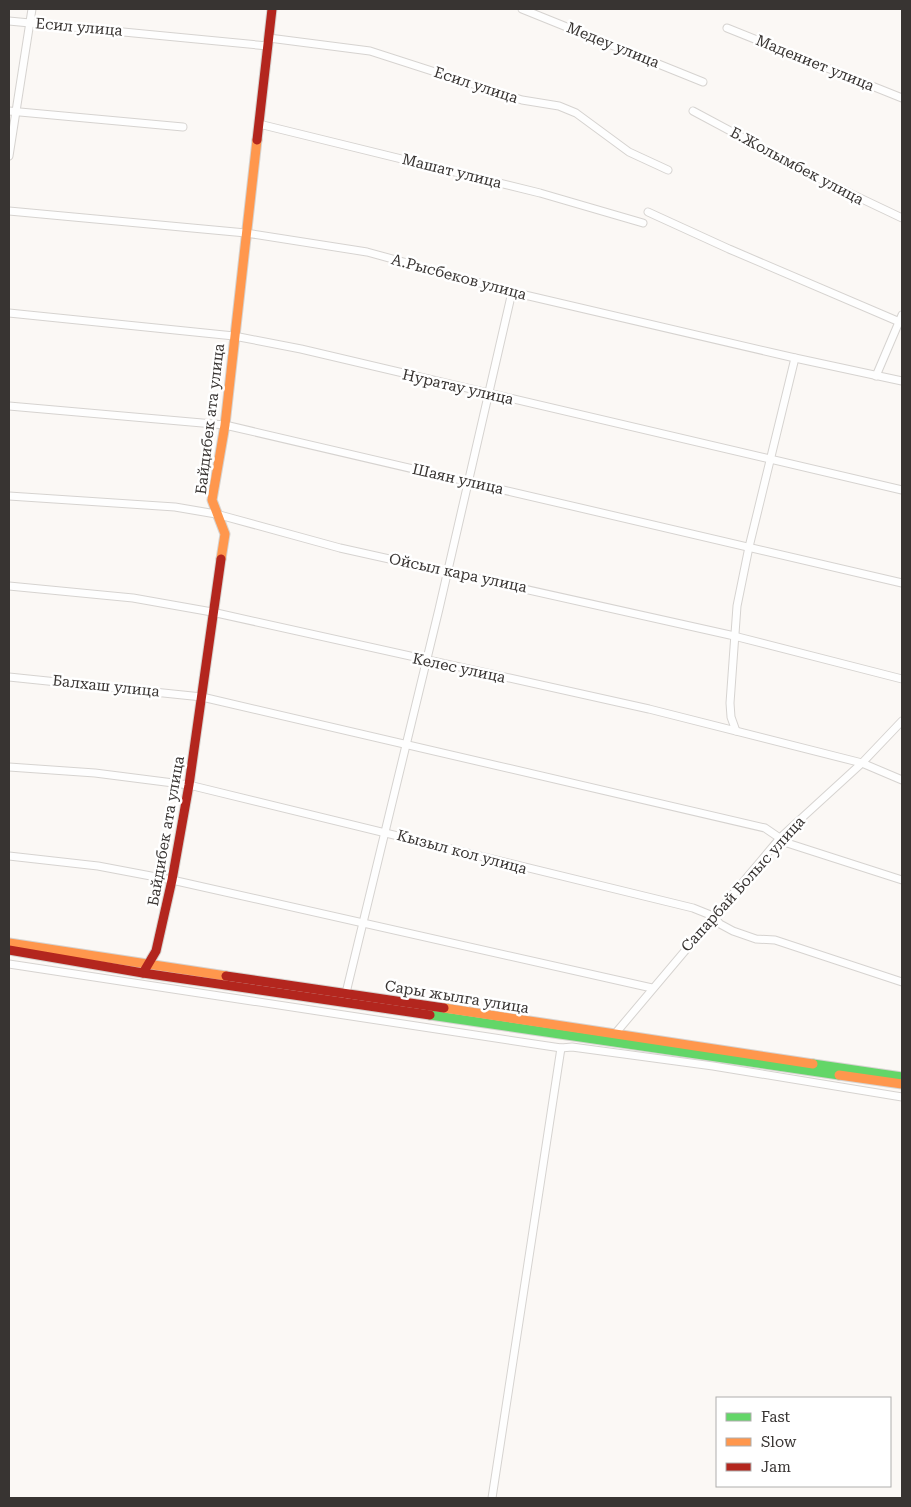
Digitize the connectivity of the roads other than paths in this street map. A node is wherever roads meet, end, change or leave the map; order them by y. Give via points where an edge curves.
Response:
1 (32, 9) edge
2 (272, 9) edge
3 (522, 9) edge
4 (9, 21) edge
5 (30, 22) junction
6 (727, 28) dead end
7 (269, 42) junction
8 (703, 82) dead end
9 (902, 98) edge
10 (693, 111) dead end
11 (12, 112) edge
12 (259, 124) junction
13 (183, 128) dead end
14 (9, 156) edge
15 (668, 170) dead end
16 (9, 211) edge
17 (648, 212) dead end
18 (902, 218) edge
19 (643, 222) dead end
20 (246, 233) junction
21 (512, 292) junction
22 (9, 313) edge
23 (901, 320) edge
24 (234, 336) junction
25 (795, 358) junction
26 (876, 376) junction
27 (902, 381) edge
28 (488, 395) junction
29 (9, 406) edge
30 (225, 424) junction
31 (769, 460) junction
32 (469, 482) junction
33 (902, 490) edge
34 (9, 496) edge
35 (216, 514) junction
36 (748, 547) junction
37 (448, 570) junction
38 (902, 583) edge
39 (9, 586) edge
40 (212, 612) junction
41 (734, 636) junction
42 (425, 661) junction
43 (9, 677) edge
44 (902, 679) edge
45 (202, 697) junction
46 (902, 721) edge
47 (736, 731) junction
48 (405, 744) junction
49 (862, 763) junction
50 (9, 767) edge
51 (902, 780) edge
52 (189, 784) junction
53 (385, 832) junction
54 (781, 838) junction
55 (9, 856) edge
56 (172, 880) junction
57 (902, 880) edge
58 (713, 916) junction
59 (362, 923) junction
60 (9, 943) edge
61 (9, 950) edge
62 (9, 964) edge
63 (145, 968) junction
64 (902, 982) edge
65 (652, 988) junction
66 (344, 998) junction
67 (614, 1035) junction
68 (561, 1048) junction
69 (902, 1077) edge
70 (902, 1084) edge
71 (902, 1097) edge
72 (492, 1498) edge

1 - 5 street
2 - 7 main road, Байдибек ата улица
3 - 8 street, Медеу улица
4 - 5 street, Есил улица
5 - 7 street, Есил улица
5 - 11 street
6 - 9 street, Мадениет улица
7 - 12 main road, Байдибек ата улица
7 - 15 street, Есил улица via 370,51 522,100 559,106 576,113 629,152
10 - 18 street, Б.Жолымбек улица via 820,180
11 - 13 street
11 - 14 street
12 - 19 street, Машат улица via 540,193
12 - 20 main road, Байдибек ата улица
16 - 20 street, А.Рысбеков улица
17 - 23 street via 764,265
20 - 21 street, А.Рысбеков улица via 367,252
20 - 24 main road, Байдибек ата улица
21 - 25 street, А.Рысбеков улица
21 - 28 street
22 - 24 street, Нуратау улица
23 - 26 street
24 - 28 street, Нуратау улица
24 - 30 main road, Байдибек ата улица
25 - 26 street, А.Рысбеков улица
25 - 31 street
26 - 27 street, А.Рысбеков улица
28 - 31 street, Нуратау улица
28 - 32 street
29 - 30 street, Шаян улица
30 - 32 street, Шаян улица
30 - 35 main road, Байдибек ата улица via 212,500
31 - 33 street, Нуратау улица
31 - 36 street
32 - 36 street, Шаян улица
32 - 37 street
34 - 35 street, Ойсыл кара улица via 174,507
35 - 37 street, Ойсыл кара улица via 340,548
35 - 40 main road, Байдибек ата улица via 225,534
36 - 38 street, Шаян улица
36 - 41 street
37 - 41 street, Ойсыл кара улица
37 - 42 street
39 - 40 street, Келес улица via 133,598
40 - 42 street, Келес улица
40 - 45 main road, Байдибек ата улица
41 - 44 street, Ойсыл кара улица
41 - 47 street via 730,703
42 - 47 street, Келес улица
42 - 48 street
43 - 45 street, Балхаш улица
45 - 48 street, Балхаш улица
45 - 52 main road, Байдибек ата улица
46 - 49 street, Сапарбай Болыс улица
47 - 49 street, Келес улица
48 - 53 street
48 - 54 street, Балхаш улица via 765,828
49 - 51 street, Келес улица
49 - 54 street, Сапарбай Болыс улица
50 - 52 street, Кызыл кол улица
52 - 53 street, Кызыл кол улица
52 - 56 main road, Байдибек ата улица
53 - 58 street, Кызыл кол улица via 693,908
53 - 59 street
54 - 57 street, Балхаш улица via 787,843
54 - 58 street, Сапарбай Болыс улица
55 - 56 street via 98,866
56 - 59 street
56 - 63 main road, Байдибек ата улица via 156,951
58 - 64 street, Кызыл кол улица via 720,924 748,936 775,940
58 - 65 street, Сапарбай Болыс улица
59 - 65 street
59 - 66 street
60 - 63 main road, Сары жылга улица
61 - 63 main road, Сары жылга улица
62 - 68 street
63 - 66 main road, Сары жылга улица
65 - 67 street, Сапарбай Болыс улица
66 - 67 main road, Сары жылга улица
66 - 70 main road, Сары жылга улица
67 - 69 main road, Сары жылга улица
68 - 71 street via 713,1066
68 - 72 street

